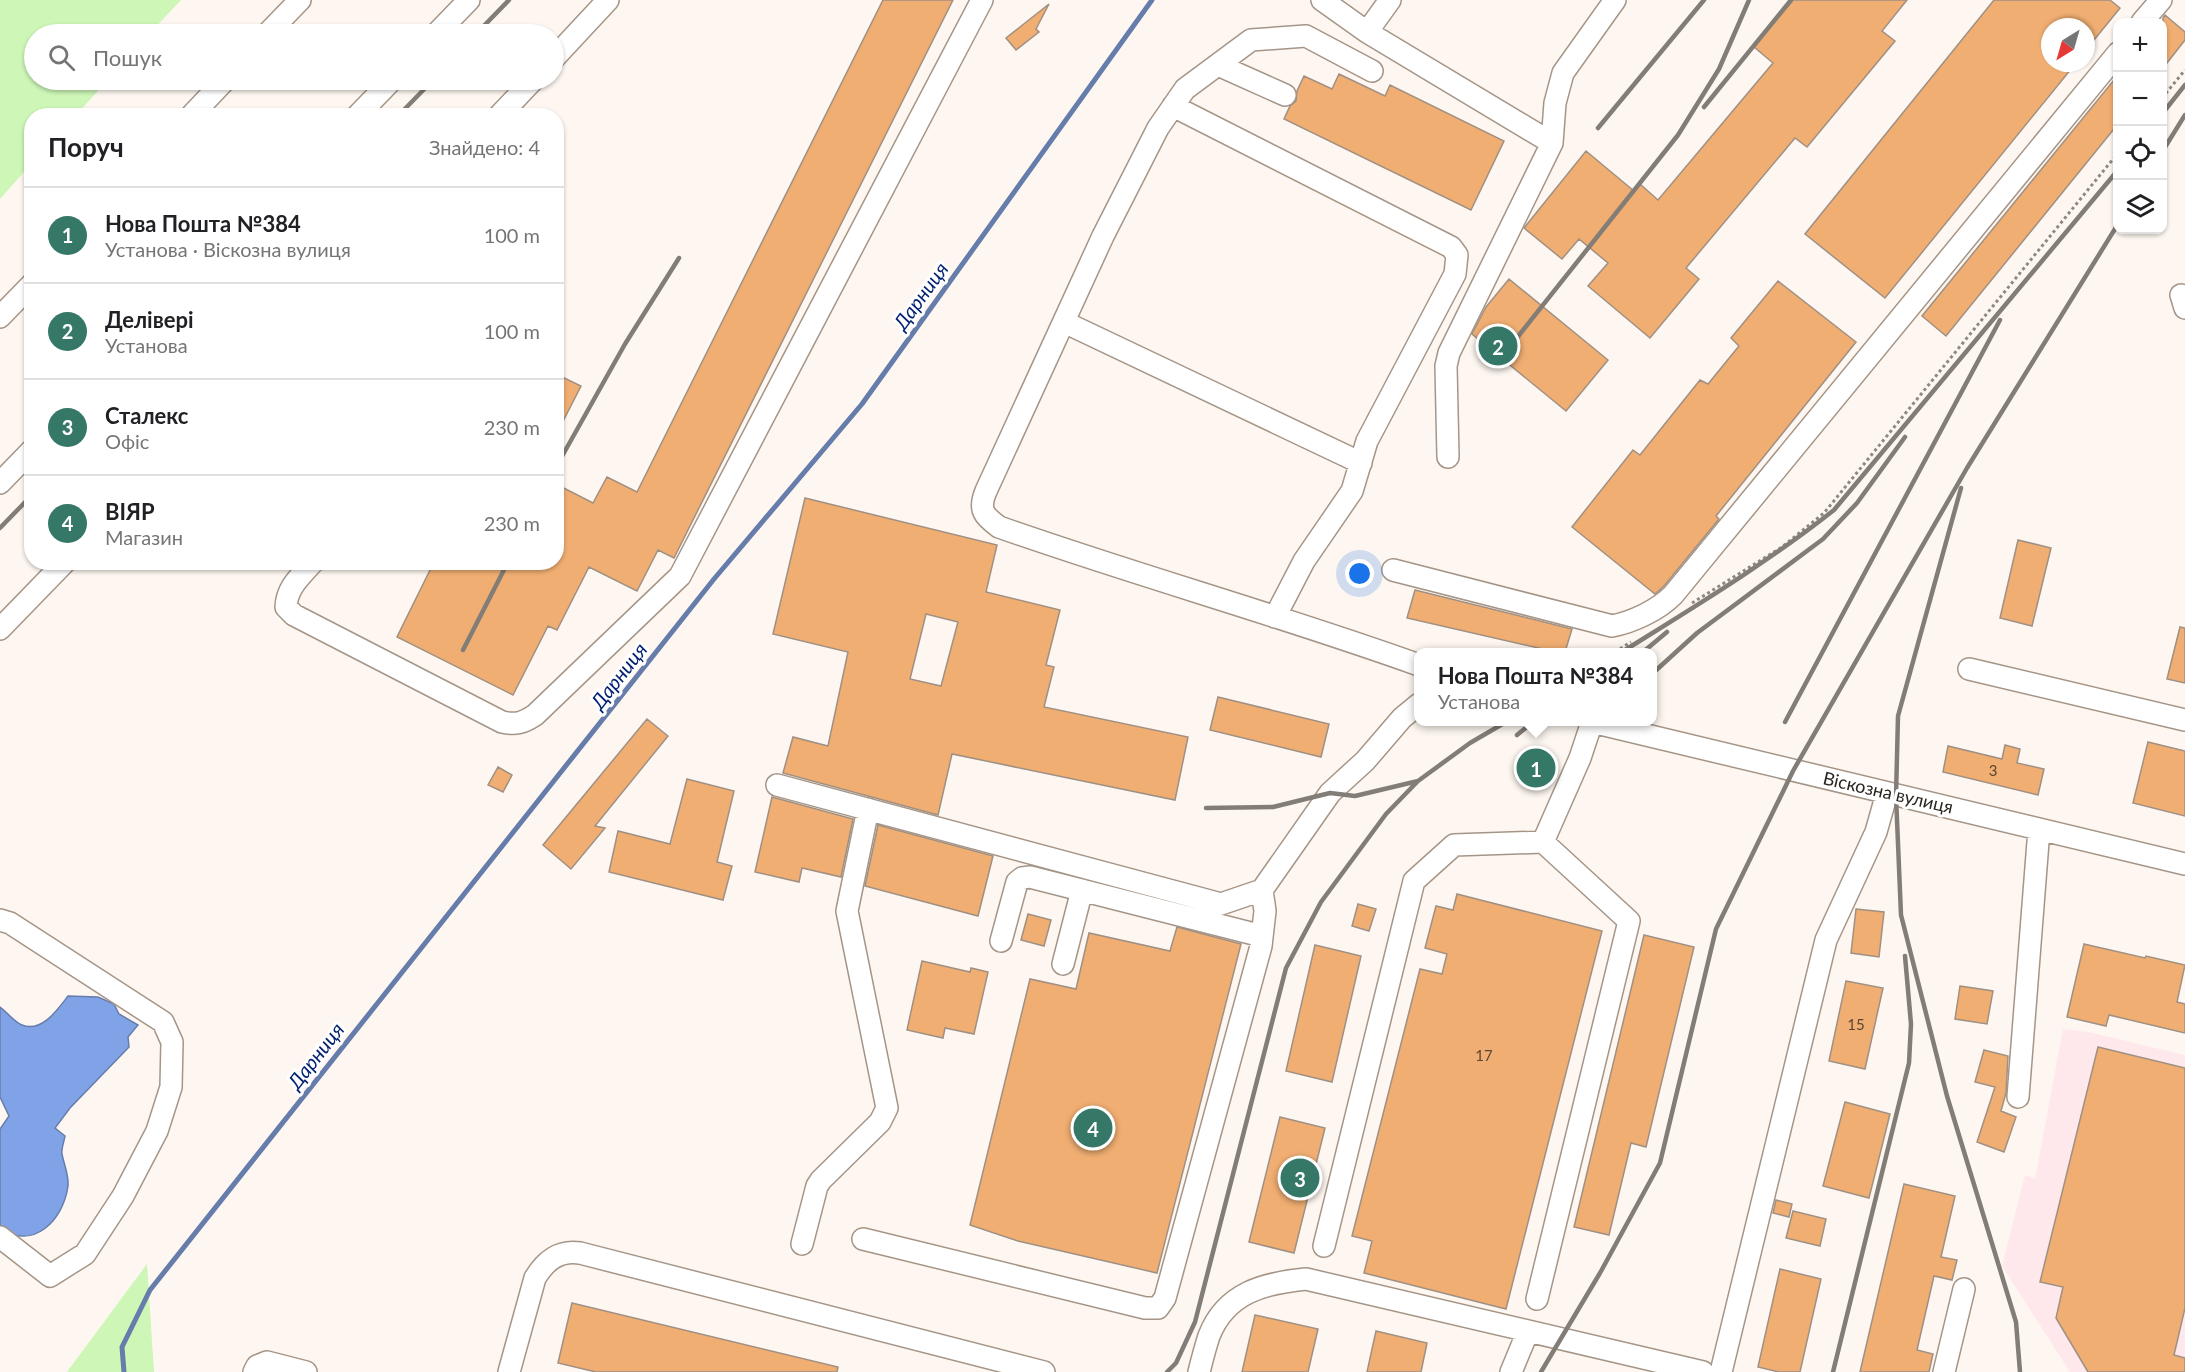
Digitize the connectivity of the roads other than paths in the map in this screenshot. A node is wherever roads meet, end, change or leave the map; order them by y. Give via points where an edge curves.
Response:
1 (300, 0) edge
2 (469, 0) edge
3 (608, 0) edge
4 (982, 0) edge
5 (1322, 0) edge
6 (1390, 0) edge
7 (1615, 0) edge
8 (2161, 0) edge
9 (2145, 18) edge
10 (277, 24) edge
11 (446, 24) edge
12 (1367, 32) junction
13 (564, 47) edge
14 (2113, 59) edge
15 (1218, 65) junction
16 (1372, 71) dead end
17 (216, 90) edge
18 (382, 90) edge
19 (524, 90) edge
20 (1284, 95) dead end
21 (1173, 106) junction
22 (199, 108) edge
23 (365, 108) edge
24 (507, 108) edge
25 (1552, 143) junction
26 (24, 292) edge
27 (0, 317) edge
28 (1064, 322) junction
29 (1448, 457) dead end
30 (24, 458) edge
31 (1360, 463) junction
32 (0, 483) edge
33 (57, 570) edge
34 (306, 570) edge
35 (1393, 570) dead end
36 (1275, 617) junction
37 (0, 629) edge
38 (1414, 663) edge
39 (1969, 669) dead end
40 (1414, 708) edge
41 (2185, 720) edge
42 (1591, 726) edge
43 (1608, 726) edge
44 (777, 785) dead end
45 (1887, 794) junction
46 (868, 809) junction
47 (2039, 829) junction
48 (1543, 842) junction
49 (2185, 864) edge
50 (1083, 890) junction
51 (1262, 890) junction
52 (0, 920) edge
53 (1262, 936) junction
54 (1001, 940) dead end
55 (1063, 964) dead end
56 (2018, 1097) dead end
57 (0, 1237) edge
58 (863, 1239) dead end
59 (802, 1244) dead end
60 (1324, 1246) dead end
61 (1964, 1289) dead end
62 (1537, 1299) dead end
63 (1528, 1331) junction
64 (254, 1372) edge
65 (306, 1372) edge
66 (509, 1372) edge
67 (1044, 1372) edge
68 (1199, 1372) edge
69 (1511, 1372) edge
70 (1703, 1372) edge
71 (1721, 1372) edge
72 (1944, 1372) edge

1 - 10 street
2 - 11 street
3 - 13 street
4 - 34 street via 680,576 535,715 514,725 502,722 294,615 286,607 287,595
5 - 12 street
6 - 12 street
7 - 25 street via 1563,73 1555,103
8 - 9 street
12 - 25 street
14 - 35 street via 1662,605 1611,626
15 - 16 street via 1251,40 1305,36
15 - 20 street
15 - 21 street via 1185,89
17 - 22 street
18 - 23 street
19 - 24 street
21 - 28 street via 1103,236
21 - 31 street via 1450,247 1457,255 1455,274 1367,441
25 - 29 street via 1449,353
26 - 27 street
28 - 31 street
28 - 36 street via 982,501 982,510 989,520 1086,558
30 - 32 street
31 - 36 street via 1352,491 1304,561
33 - 37 street
36 - 38 street
39 - 41 street
40 - 51 street via 1330,793
42 - 48 street
43 - 45 street, Віскозна вулиця
44 - 46 street
45 - 47 street, Віскозна вулиця
45 - 71 street via 1876,832 1826,940
46 - 51 street via 1221,904
46 - 59 street via 847,911 887,1108 880,1122 821,1180
47 - 49 street, Віскозна вулиця
47 - 56 street
48 - 60 street via 1454,845 1414,881
48 - 62 street via 1629,921
50 - 53 street
50 - 54 street via 1022,878 1013,890
50 - 55 street
51 - 53 street
52 - 57 street via 163,1022 172,1042 171,1087 157,1131 123,1196 85,1254 50,1276
53 - 58 street via 1165,1298 1158,1308
61 - 72 street
63 - 68 street via 1306,1279 1276,1282 1249,1290 1226,1308 1209,1334
63 - 69 street
63 - 70 street
64 - 65 street via 267,1362
66 - 67 street via 536,1278 544,1264 568,1251

